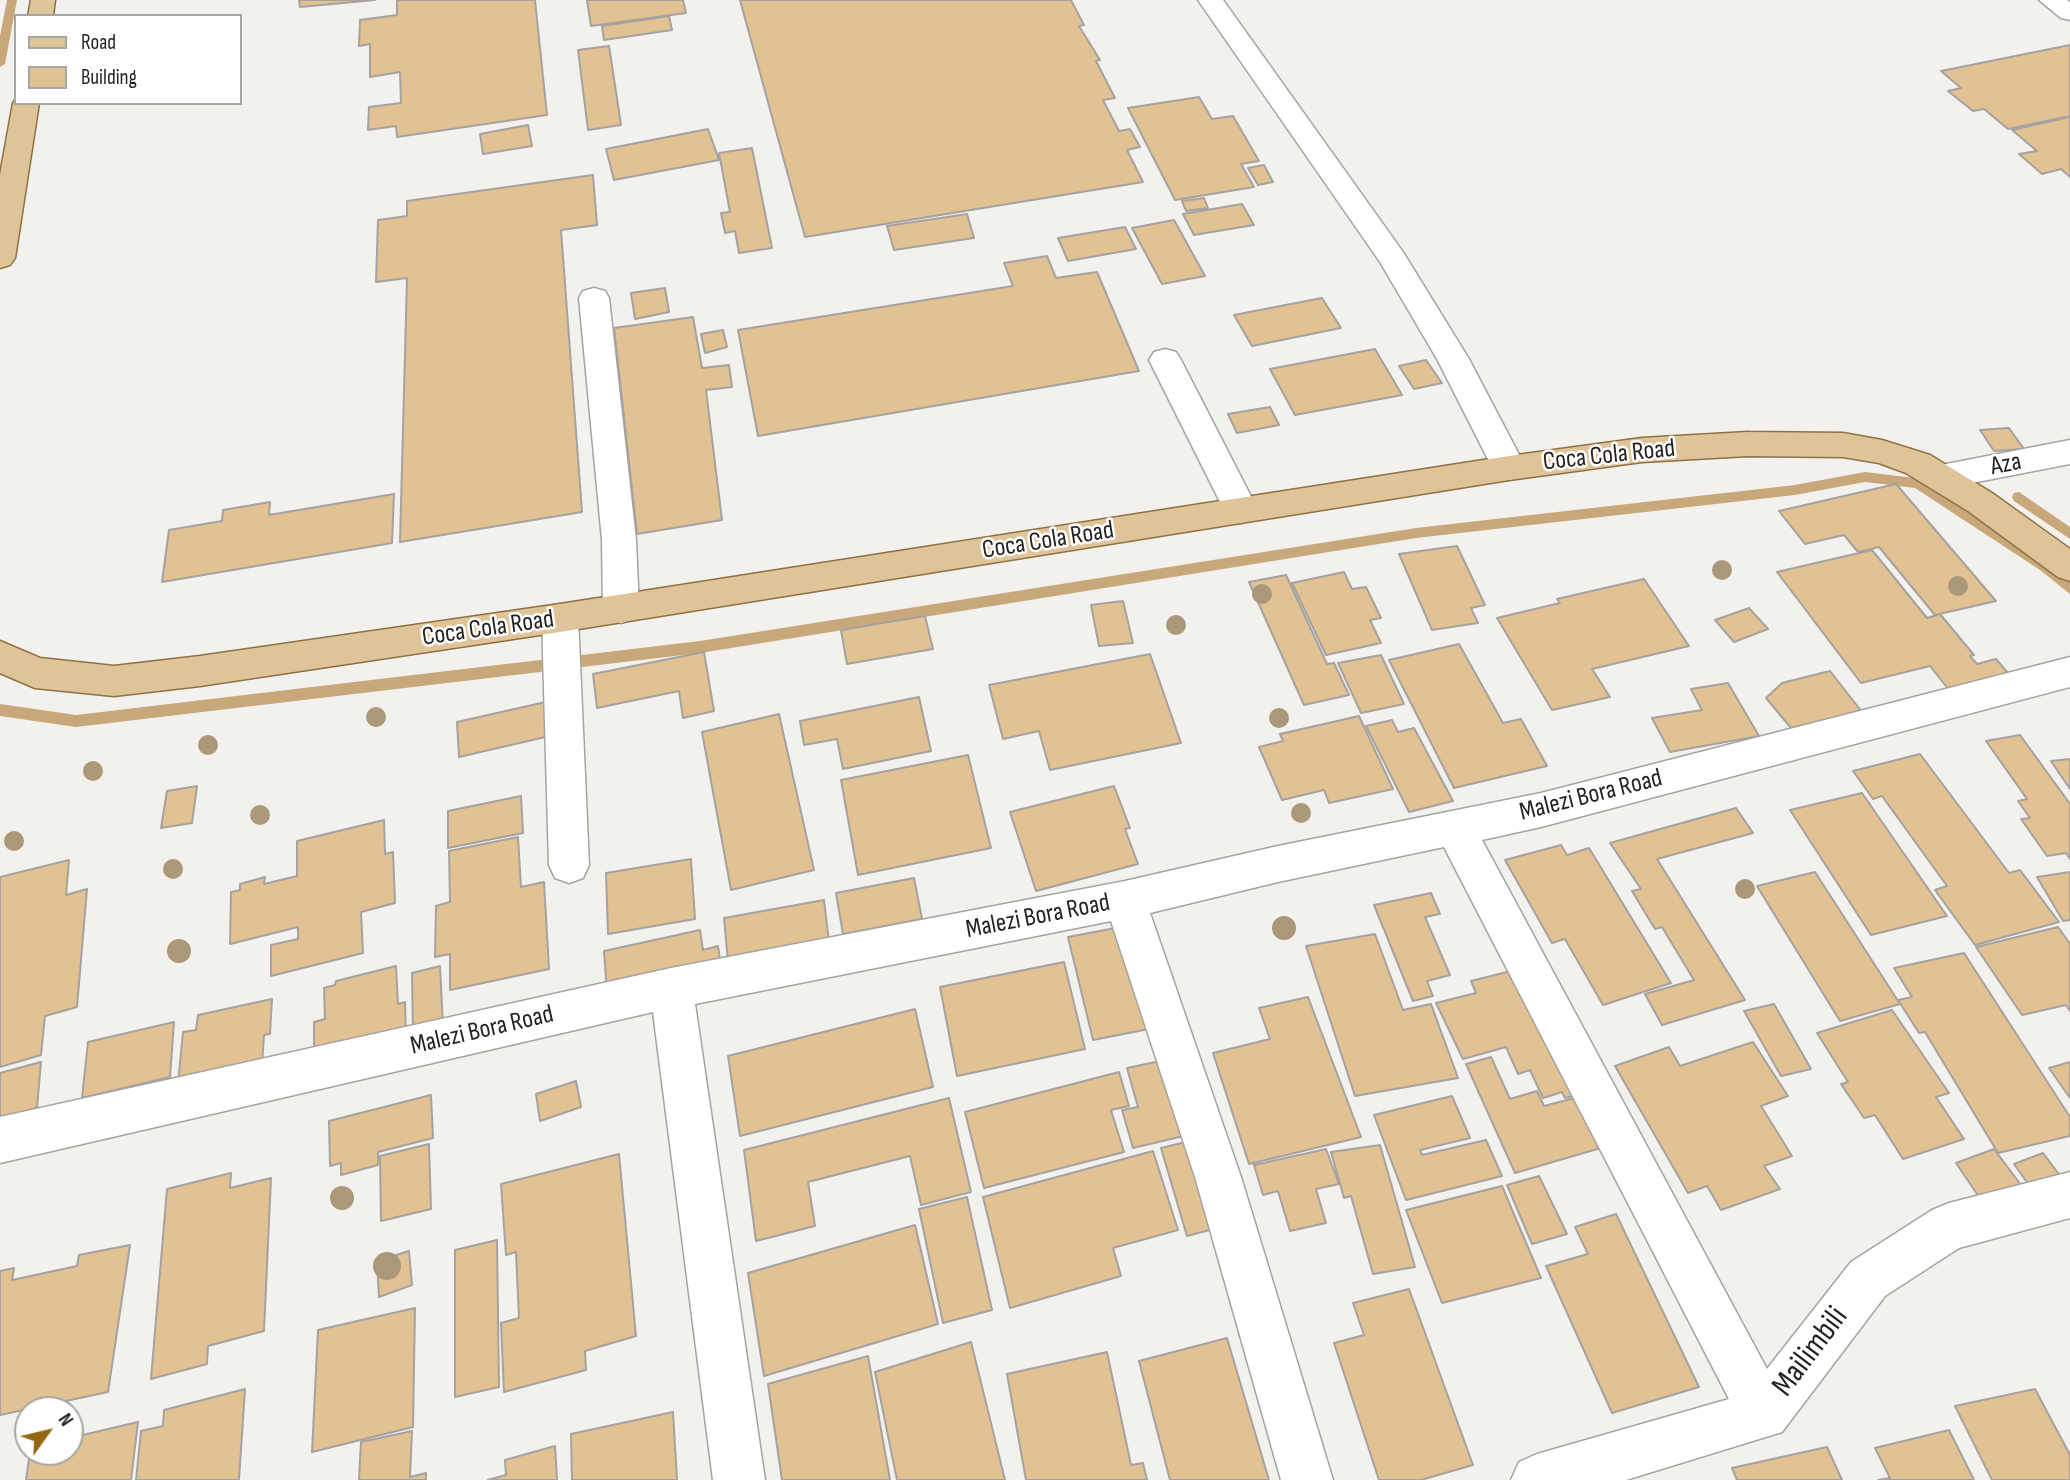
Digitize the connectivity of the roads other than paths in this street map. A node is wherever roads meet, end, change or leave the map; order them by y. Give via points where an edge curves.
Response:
1 (1210, 0) edge
2 (2052, 0) edge
3 (2070, 13) edge
4 (26, 105) edge
5 (0, 258) edge
6 (594, 298) dead end
7 (1165, 360) dead end
8 (2070, 453) edge
9 (1509, 468) junction
10 (1941, 477) junction
11 (1241, 510) junction
12 (2070, 567) edge
13 (621, 609) junction
14 (560, 618) junction
15 (0, 656) edge
16 (2070, 672) edge
17 (1454, 827) junction
18 (569, 865) dead end
19 (1125, 900) junction
20 (671, 988) junction
21 (0, 1140) edge
22 (2069, 1197) edge
23 (1764, 1414) junction
24 (739, 1480) edge
25 (1307, 1480) edge
26 (1537, 1480) edge

1 - 9 street via 1393,259 1453,359
2 - 3 street
4 - 5 main road
6 - 13 street via 619,540
7 - 11 street
8 - 10 street, Aza
9 - 10 main road, Coca Cola Road via 1642,450 1843,444 1918,464
9 - 11 main road, Coca Cola Road
10 - 12 main road, Coca Cola Road
11 - 13 main road, Coca Cola Road
13 - 14 main road, Coca Cola Road
14 - 15 main road, Coca Cola Road via 114,681 34,673
14 - 18 street
16 - 17 street, Malezi Bora Road via 1541,810
17 - 19 street, Malezi Bora Road
17 - 23 street
19 - 20 street, Malezi Bora Road
19 - 25 street via 1218,1177
20 - 21 street, Malezi Bora Road
20 - 24 street
22 - 23 street, Mailimbili via 1949,1227 1868,1279
23 - 26 street, Mailimbili

